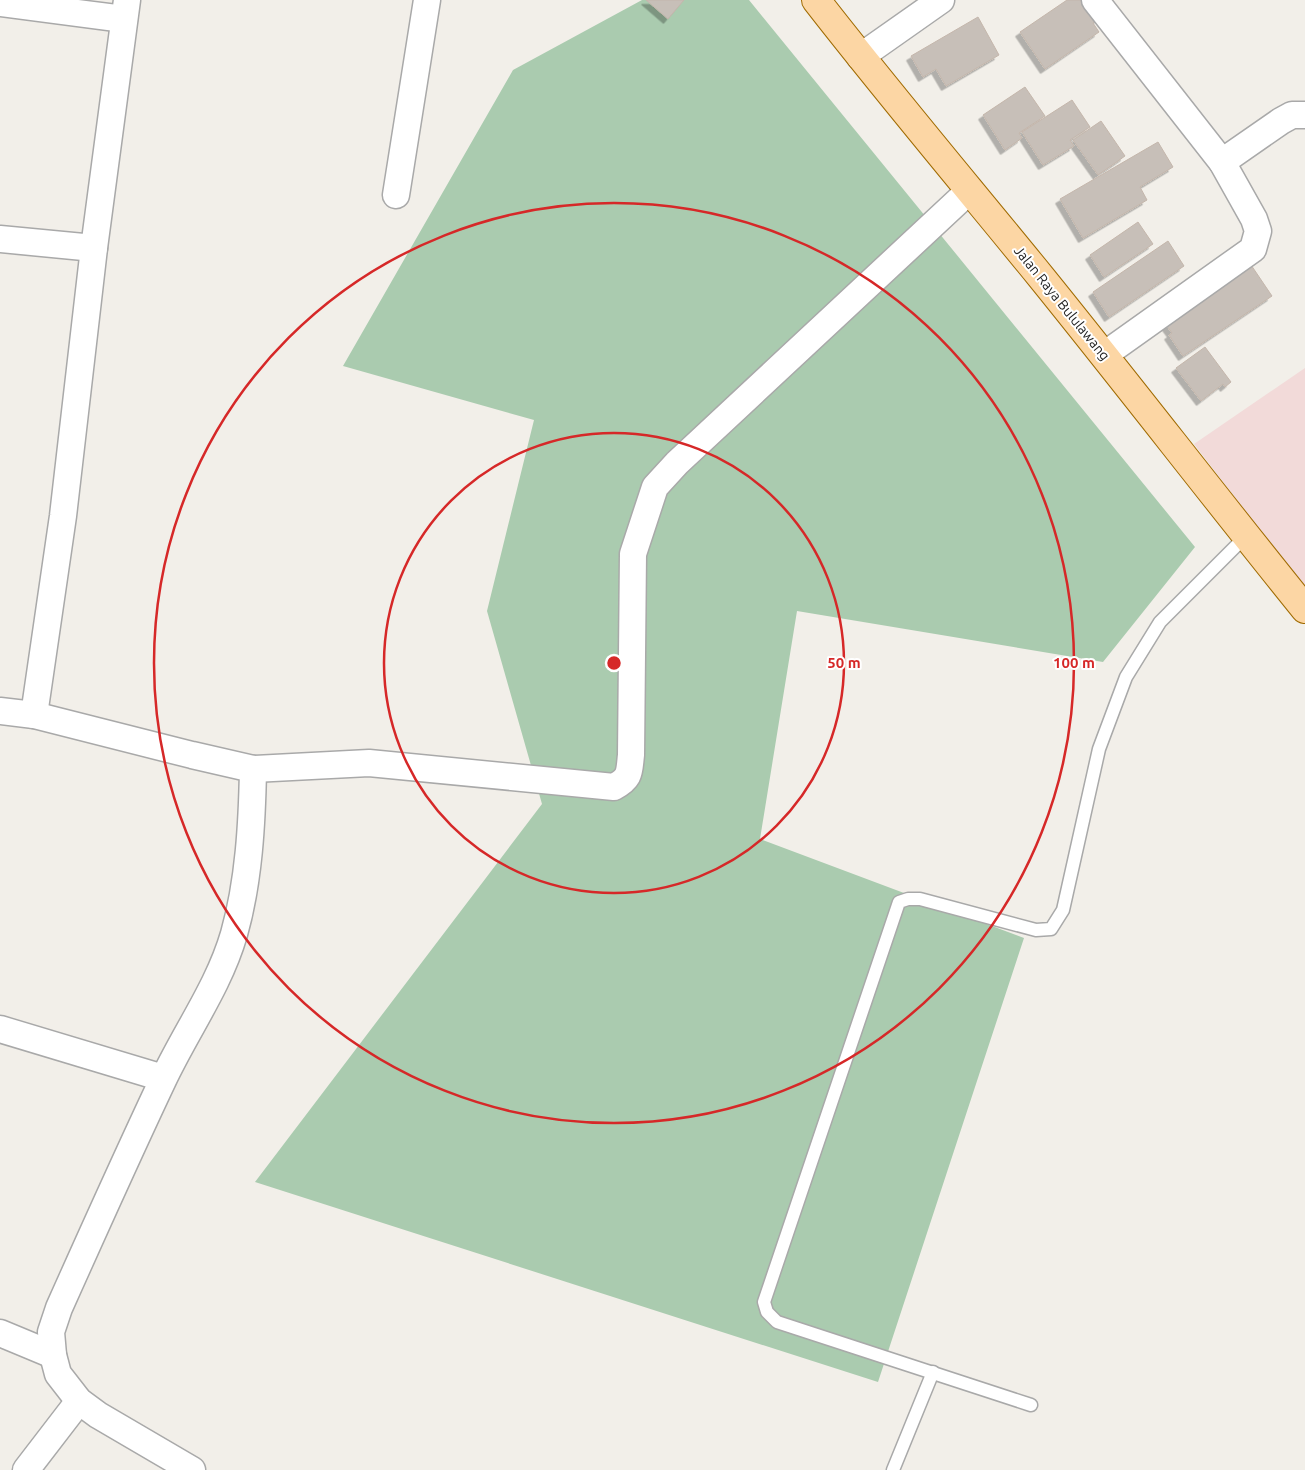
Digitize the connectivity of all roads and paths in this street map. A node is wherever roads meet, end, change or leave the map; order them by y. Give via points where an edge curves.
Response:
1 (427, 0) edge
2 (816, 0) edge
3 (941, 0) edge
4 (1095, 0) edge
5 (0, 3) edge
6 (126, 10) edge
7 (860, 57) junction
8 (1305, 115) edge
9 (1222, 162) junction
10 (970, 190) junction
11 (396, 196) dead end
12 (0, 239) edge
13 (94, 248) junction
14 (1104, 355) junction
15 (1246, 536) junction
16 (1305, 609) edge
17 (0, 711) edge
18 (34, 715) junction
19 (253, 769) junction
20 (0, 1029) edge
21 (163, 1078) junction
22 (0, 1333) edge
23 (53, 1355) junction
24 (933, 1372) junction
25 (79, 1402) junction
26 (1031, 1404) dead end
27 (26, 1470) edge
28 (192, 1470) edge
29 (893, 1470) edge

1 - 11 street
2 - 7 main road, Jalan Raya Bululawang
3 - 7 street
4 - 9 street
5 - 6 street
6 - 13 street
7 - 10 main road, Jalan Raya Bululawang
8 - 9 street via 1292,115 1281,121
9 - 14 street via 1258,230 1253,249
10 - 14 main road, Jalan Raya Bululawang
10 - 19 street via 677,462 655,487 633,554 631,755 629,775 622,782 614,786 369,763
12 - 13 street
13 - 18 street via 63,516
14 - 15 main road, Jalan Raya Bululawang
15 - 16 main road, Jalan Raya Bululawang
15 - 24 lane via 1160,622 1126,677 1099,749 1063,910 1051,929 1036,930 920,899 900,902 764,1302 767,1312 777,1322
17 - 18 street
18 - 19 street
19 - 21 street via 252,824 234,934 219,974
20 - 21 street
21 - 23 street via 59,1308 51,1332
22 - 23 street
23 - 25 street via 58,1374
24 - 26 lane
24 - 29 lane
25 - 27 street
25 - 28 street

